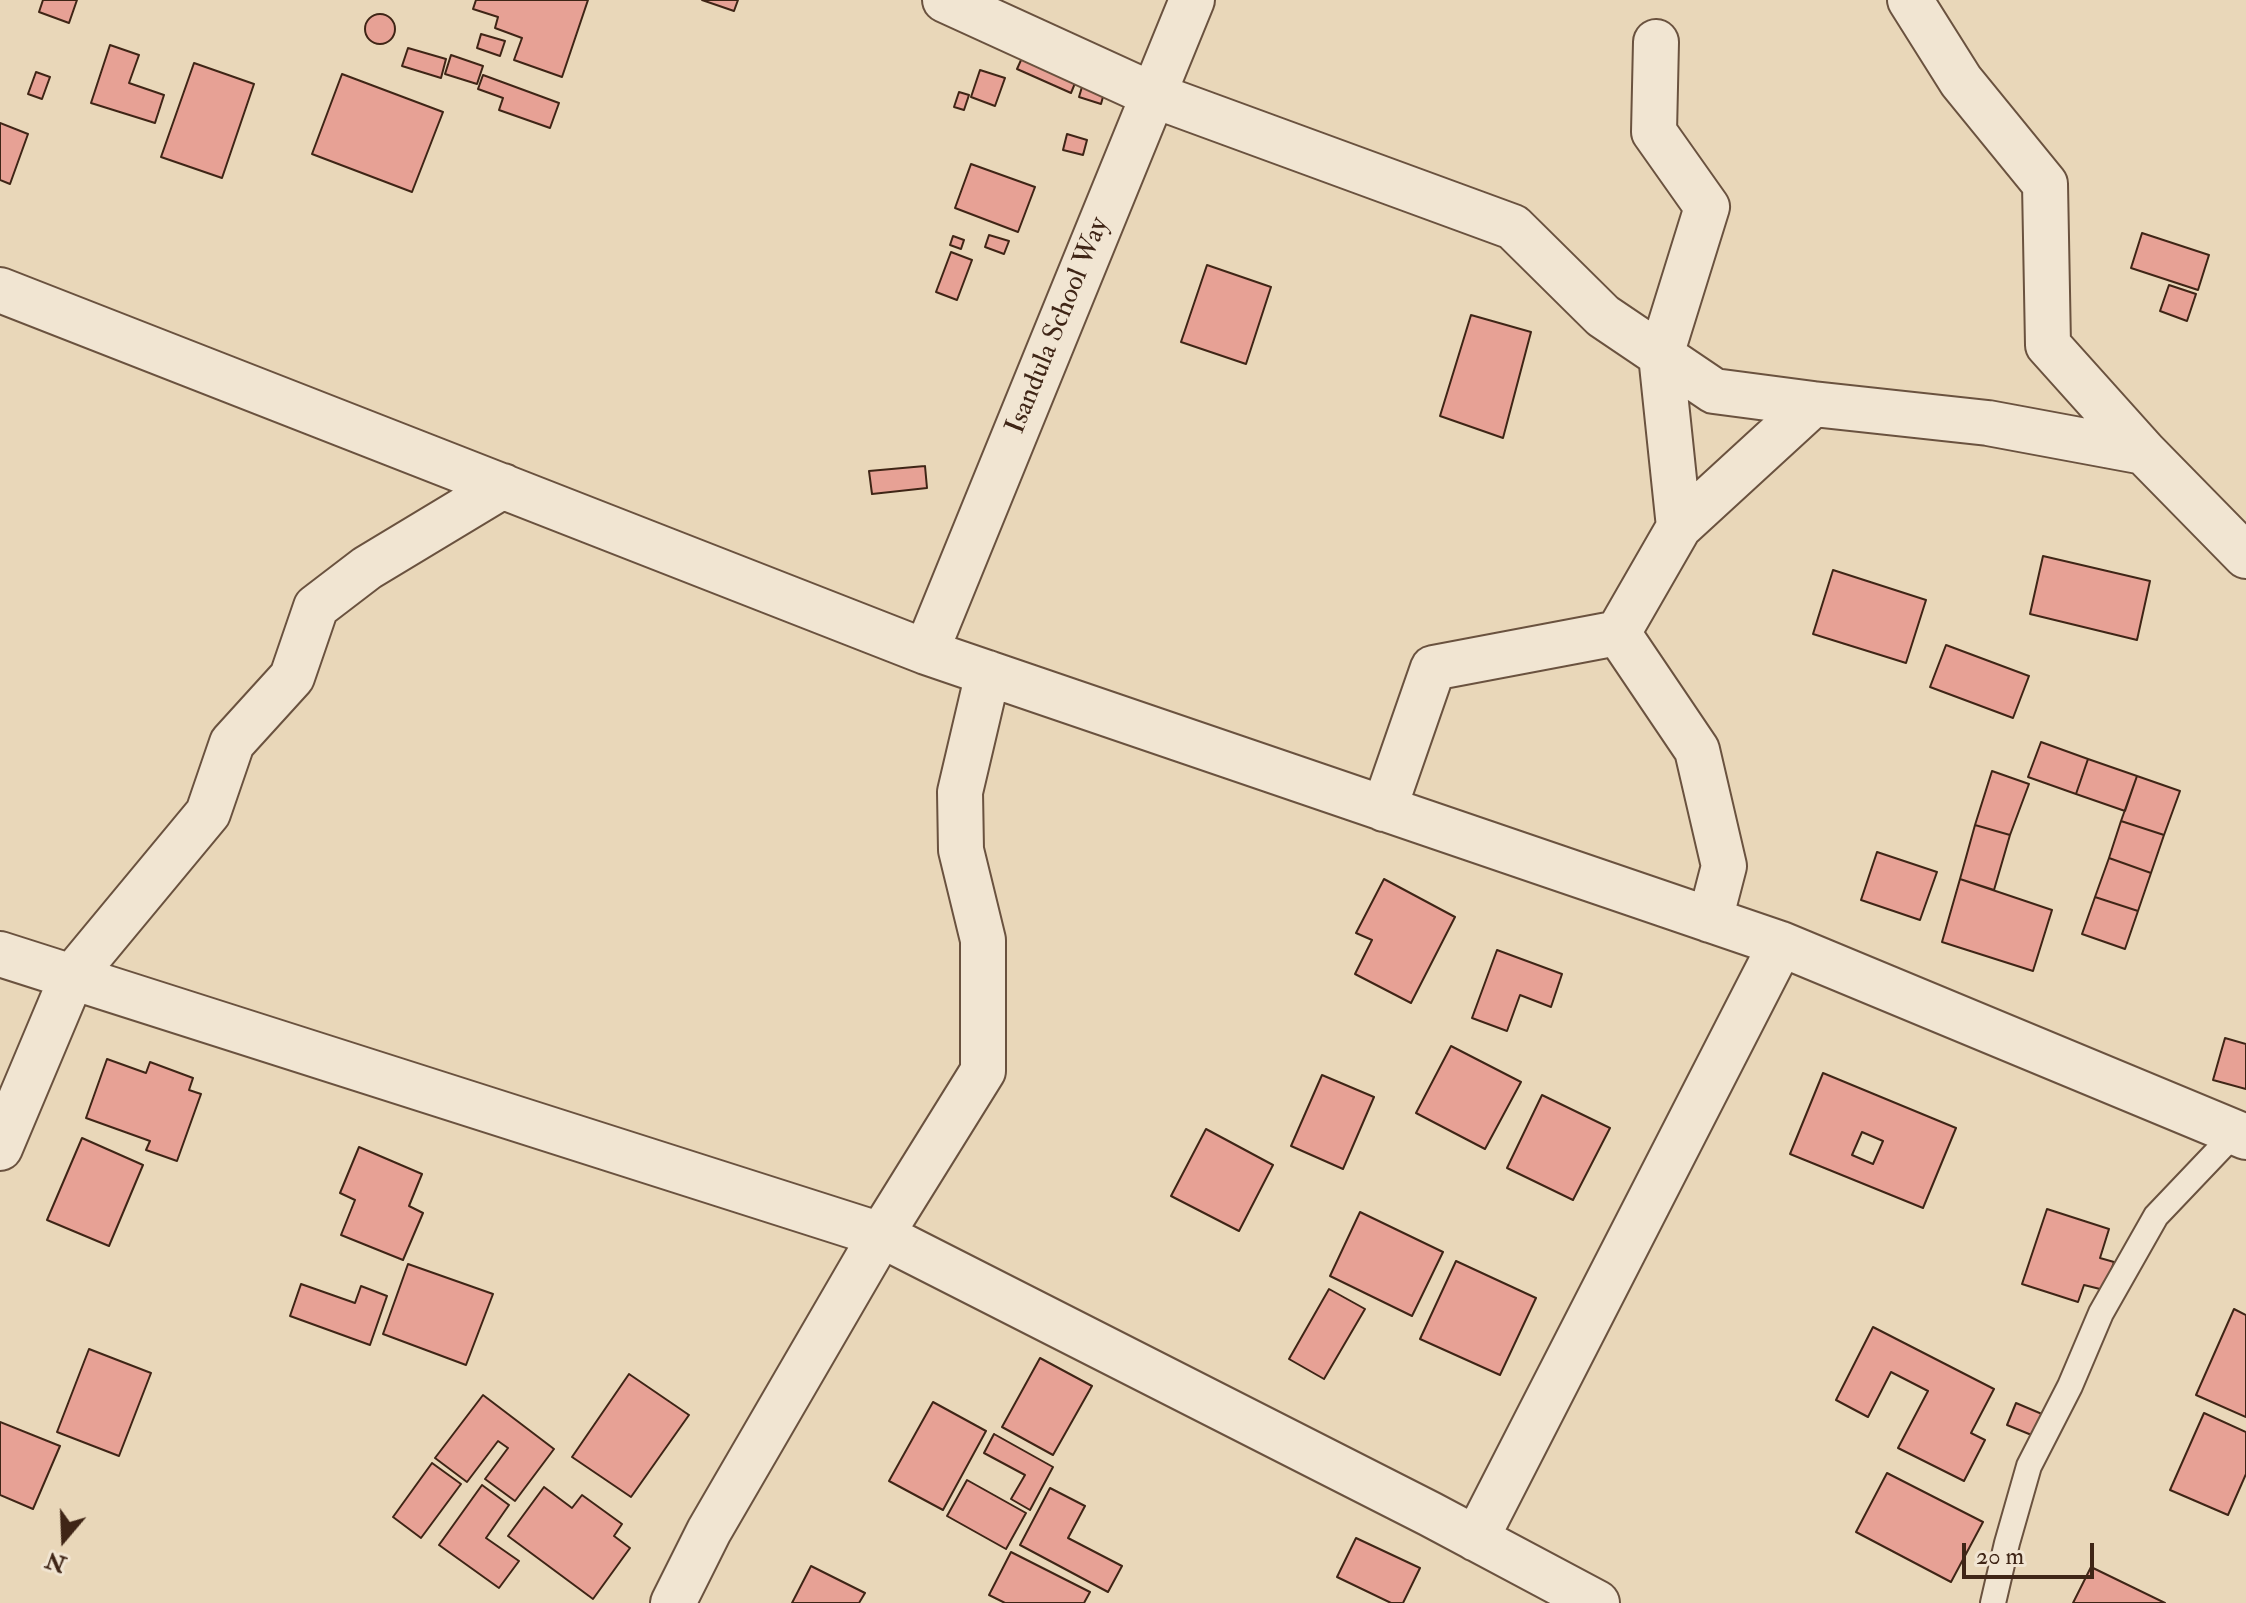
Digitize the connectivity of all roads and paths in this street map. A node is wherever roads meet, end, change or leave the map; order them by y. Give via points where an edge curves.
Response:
1 (945, 0) edge
2 (1192, 0) edge
3 (1910, 0) edge
4 (1656, 42) dead end
5 (1153, 95) junction
6 (0, 290) edge
7 (1661, 355) junction
8 (1813, 404) junction
9 (2144, 452) junction
10 (503, 486) junction
11 (1679, 527) junction
12 (2246, 556) edge
13 (1618, 633) junction
14 (926, 652) junction
15 (988, 673) junction
16 (1384, 809) junction
17 (1710, 920) junction
18 (1781, 944) junction
19 (0, 954) edge
20 (72, 977) junction
21 (2240, 1135) edge
22 (0, 1148) edge
23 (881, 1235) junction
24 (1476, 1539) junction
25 (673, 1603) edge
26 (1597, 1603) edge
27 (1993, 1603) edge

1 - 5 street
2 - 5 street, Isandula School Way
3 - 9 street via 1961,81 2045,184 2048,345
4 - 7 street via 1654,132 1707,207
5 - 7 street via 1513,227 1603,316
5 - 14 street, Isandula School Way
6 - 10 street
7 - 8 street via 1714,391
7 - 11 street
8 - 9 street via 1988,423
8 - 11 street
9 - 12 street
10 - 14 street
10 - 20 street via 367,568 316,607 292,677 232,743 208,813
11 - 13 street
13 - 16 street via 1433,668
13 - 17 street via 1697,750 1724,866
14 - 15 street
15 - 16 street
15 - 23 street via 960,792 961,850 983,940 983,1071
16 - 17 street
17 - 18 street
18 - 21 street
18 - 24 street
19 - 20 street
20 - 22 street
20 - 23 street
21 - 27 lane via 2156,1216 2101,1313 2029,1466
23 - 24 street
23 - 25 street via 709,1531
24 - 26 street

